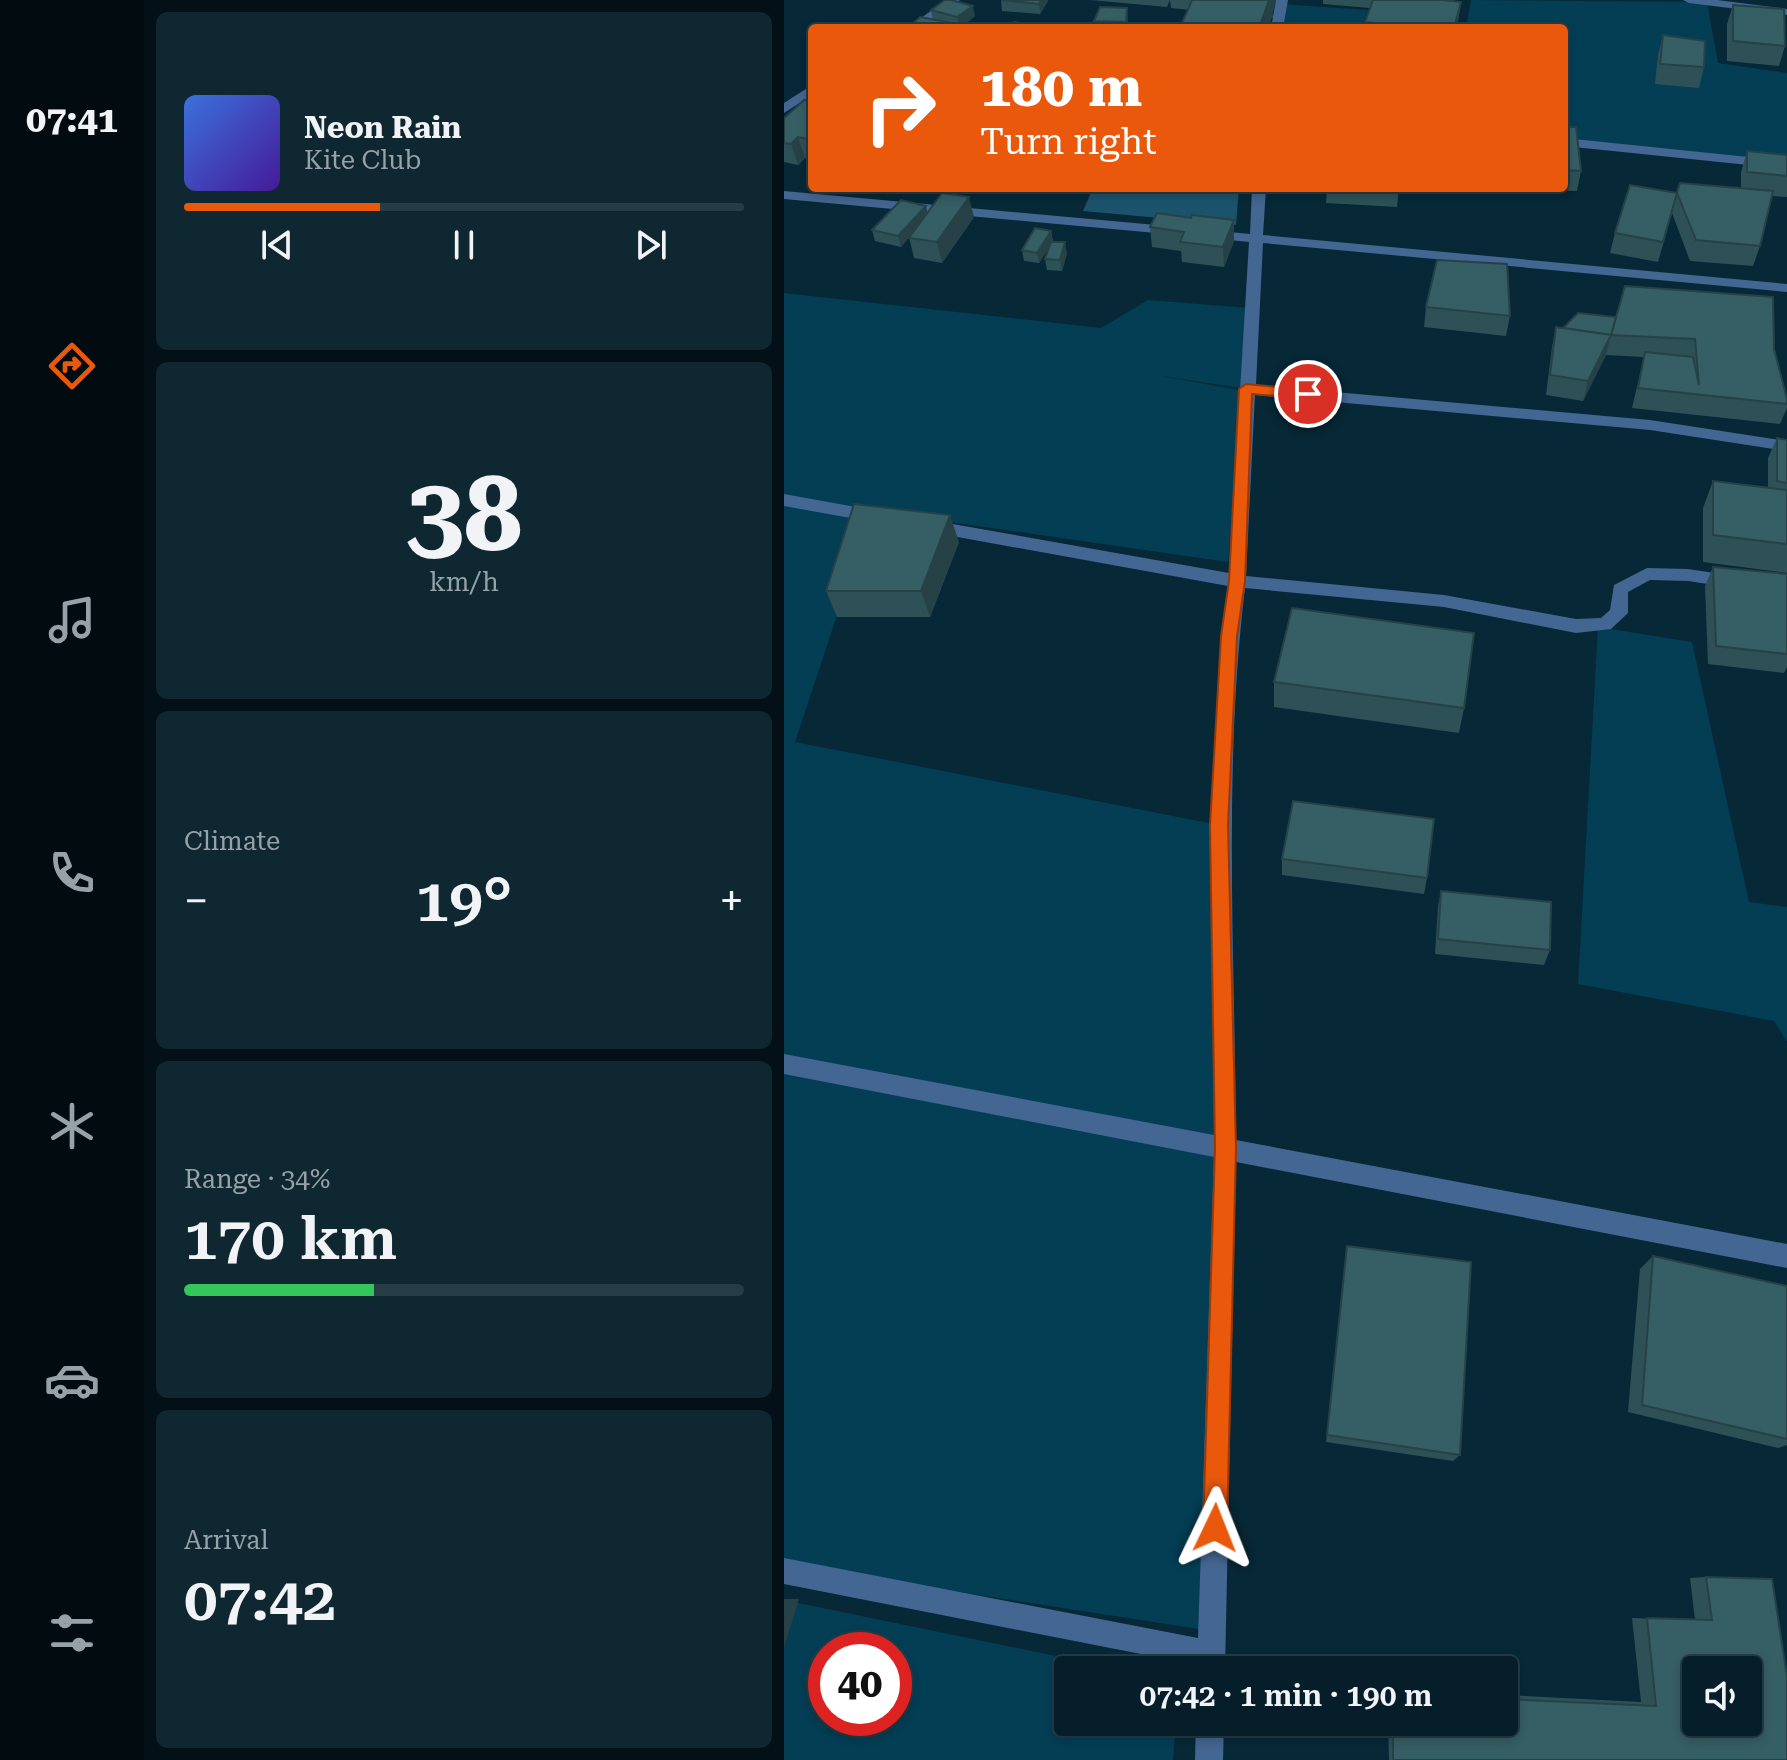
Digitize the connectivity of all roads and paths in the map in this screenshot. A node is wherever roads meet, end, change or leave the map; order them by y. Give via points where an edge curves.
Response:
1 (954, 0) edge
2 (1282, 0) edge
3 (1689, 0) edge
4 (1787, 12) edge
5 (919, 24) edge
6 (1278, 24) edge
7 (808, 92) edge
8 (784, 109) edge
9 (1568, 142) edge
10 (1780, 150) dead end
11 (1752, 161) junction
12 (1787, 165) edge
13 (1259, 192) edge
14 (784, 195) edge
15 (1257, 238) junction
16 (1787, 288) edge
17 (1246, 389) junction
18 (1787, 446) edge
19 (784, 500) edge
20 (1237, 581) junction
21 (1787, 590) edge
22 (784, 1064) edge
23 (1225, 1148) junction
24 (1786, 1259) edge
25 (784, 1571) edge
26 (1182, 1656) edge
27 (1211, 1656) edge
28 (1210, 1736) edge
29 (1209, 1760) edge

1 - 5 street
2 - 6 street
3 - 4 street
7 - 8 street
9 - 11 street
10 - 11 street
11 - 12 street
13 - 15 street
14 - 15 street
15 - 16 street
15 - 17 street
17 - 18 street via 1650,425
17 - 20 street
19 - 20 street
20 - 21 street via 1444,601 1576,626 1605,624 1619,613 1620,589 1647,574
20 - 23 street via 1219,825
22 - 23 street
23 - 24 street
23 - 27 street
25 - 26 street
28 - 29 street

